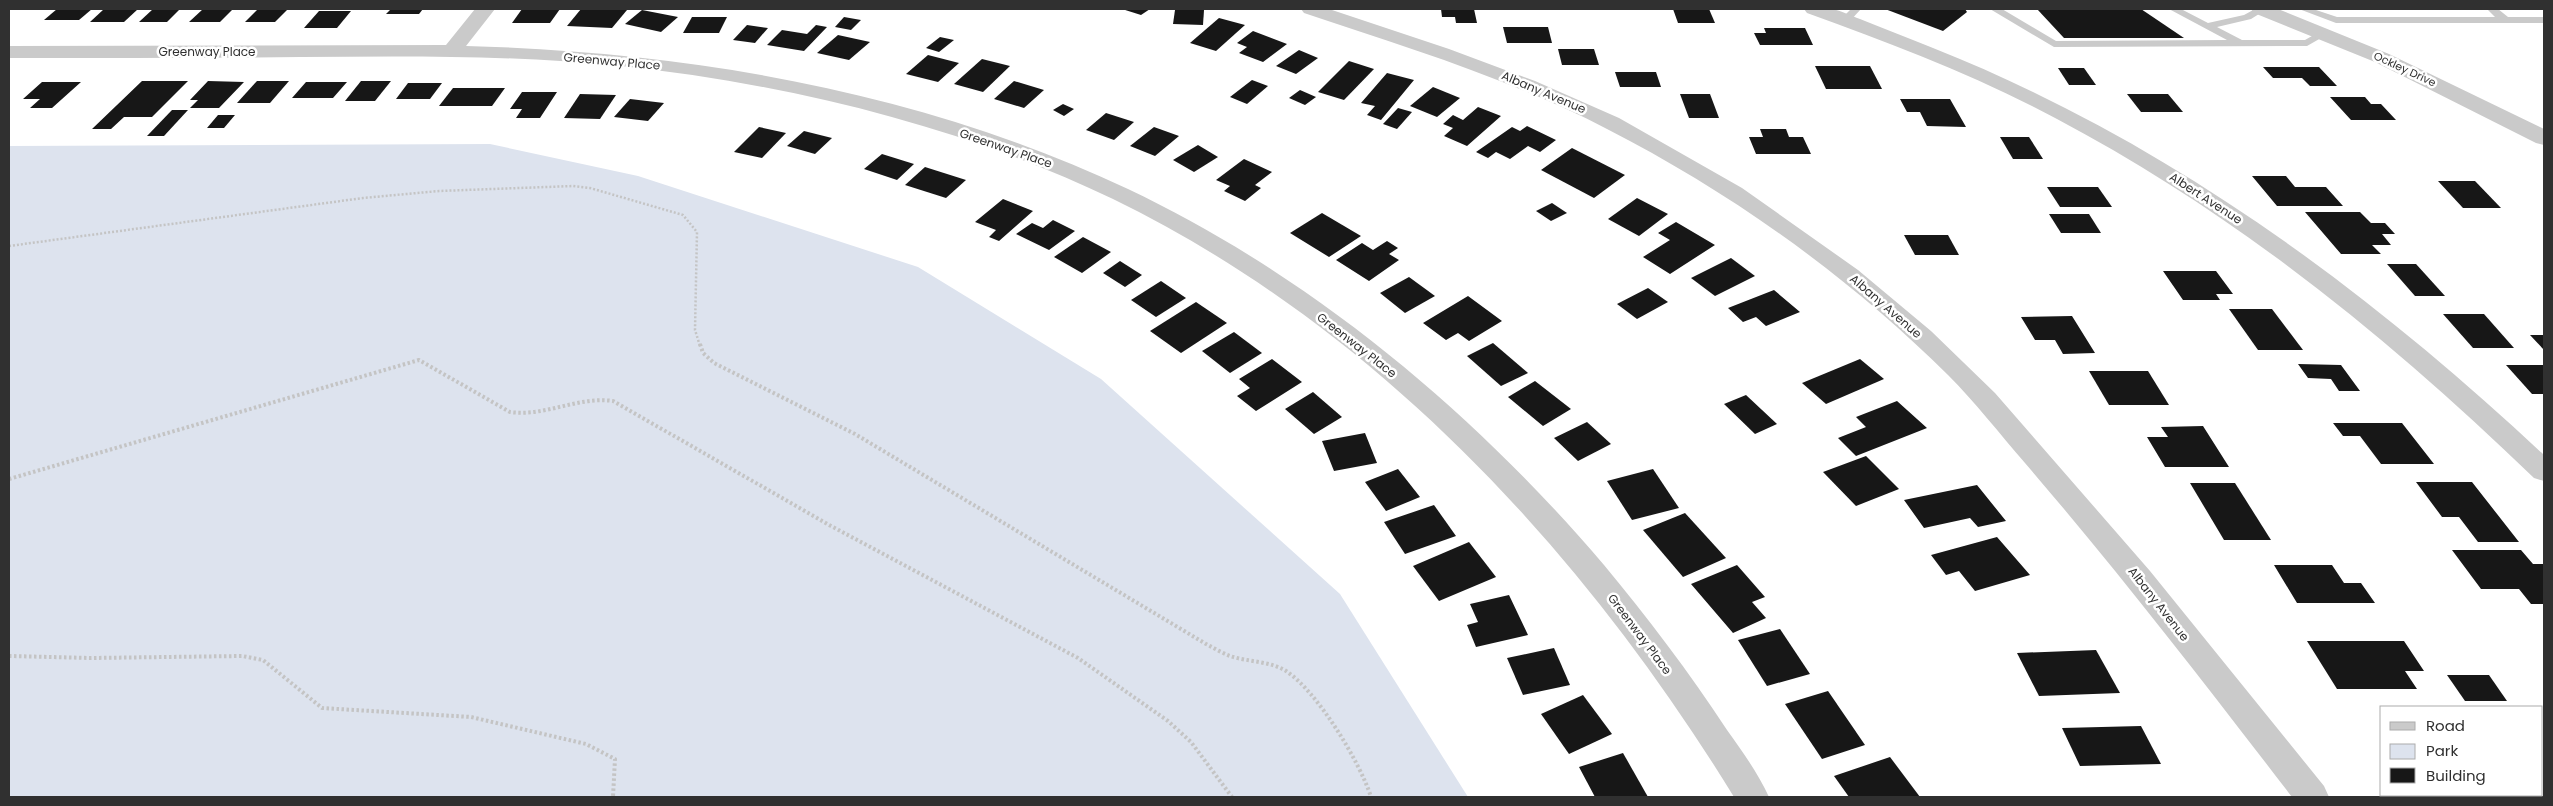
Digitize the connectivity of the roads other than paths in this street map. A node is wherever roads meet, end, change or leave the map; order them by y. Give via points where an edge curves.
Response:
1 (485, 9) edge
2 (1312, 9) edge
3 (1814, 9) edge
4 (1995, 9) edge
5 (2174, 9) edge
6 (2262, 9) edge
7 (2492, 9) edge
8 (2298, 12) edge
9 (1850, 14) edge
10 (2504, 20) junction
11 (2544, 20) edge
12 (2207, 26) junction
13 (2324, 34) junction
14 (2243, 44) junction
15 (452, 51) junction
16 (9, 52) edge
17 (2544, 138) edge
18 (2544, 472) edge
19 (1752, 797) edge
20 (2312, 797) edge

1 - 15 street
2 - 20 street, Albany Avenue via 1494,71 1592,113 1726,188 1827,256 1880,298 1959,372 2089,515
3 - 9 street, Albert Avenue
4 - 14 lane via 2054,44
5 - 12 lane
6 - 8 street, Ockley Drive
6 - 12 lane via 2247,17
7 - 10 lane
8 - 10 lane via 2336,20
8 - 13 street, Ockley Drive
9 - 18 street, Albert Avenue via 2047,106 2146,160 2223,208 2339,291 2416,354
10 - 11 lane
12 - 14 lane
13 - 14 lane via 2307,43
13 - 17 street, Ockley Drive via 2431,81
15 - 16 street, Greenway Place
15 - 19 street, Greenway Place via 645,63 818,92 920,118 1060,167 1184,228 1312,310 1358,345 1439,413 1521,493 1630,618 1710,730

